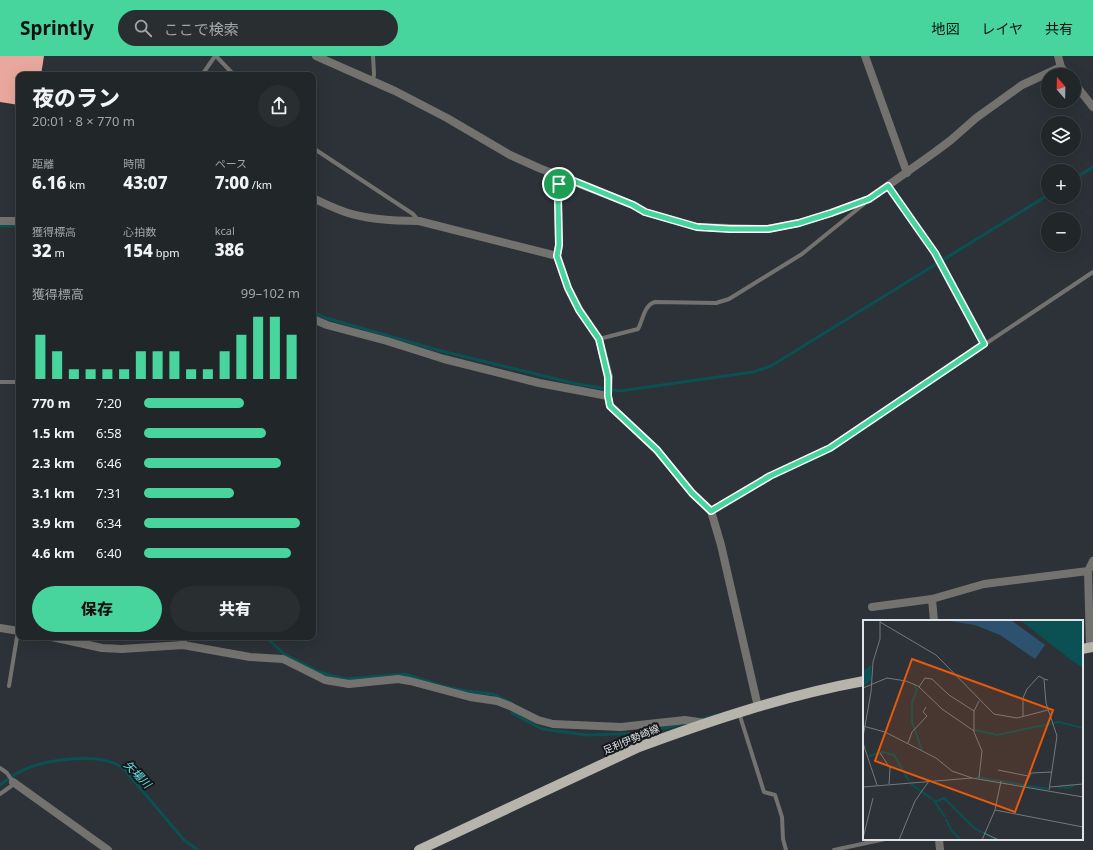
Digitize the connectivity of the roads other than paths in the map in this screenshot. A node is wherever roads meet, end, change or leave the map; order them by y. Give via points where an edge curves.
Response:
1 (215, 56) edge
2 (316, 56) edge
3 (373, 56) edge
4 (865, 56) edge
5 (1058, 56) edge
6 (1061, 67) joint
7 (204, 72) edge
8 (231, 72) edge
9 (372, 82) junction
10 (1081, 92) edge
11 (1093, 107) edge
12 (316, 150) edge
13 (907, 173) junction
14 (564, 177) junction
15 (888, 186) junction
16 (316, 199) edge
17 (869, 199) junction
18 (419, 220) junction
19 (0, 221) edge
20 (16, 221) edge
21 (557, 256) junction
22 (1093, 272) edge
23 (316, 320) edge
24 (599, 339) junction
25 (984, 344) junction
26 (0, 382) edge
27 (16, 382) edge
28 (608, 396) junction
29 (711, 511) junction
30 (1093, 561) edge
31 (1088, 571) junction
32 (932, 599) junction
33 (872, 607) dead end
34 (934, 620) edge
35 (0, 628) edge
36 (16, 631) edge
37 (17, 640) edge
38 (66, 640) edge
39 (183, 641) edge
40 (1088, 647) edge
41 (863, 681) edge
42 (9, 686) dead end
43 (758, 707) junction
44 (739, 713) junction
45 (707, 723) junction
46 (0, 768) edge
47 (13, 783) junction
48 (0, 794) edge
49 (880, 840) edge
50 (939, 840) edge
51 (108, 850) edge
52 (420, 850) edge
53 (786, 850) edge
54 (834, 850) edge
55 (940, 850) edge

1 - 7 lane
1 - 8 lane
2 - 9 street
3 - 9 lane
4 - 13 street
5 - 6 street
6 - 13 street via 1022,85
9 - 14 street via 447,118 510,155
10 - 11 street
12 - 18 lane via 408,210
13 - 15 street
14 - 17 street via 645,212 697,227 768,229 799,223
14 - 21 street via 559,184
15 - 17 street
15 - 25 lane via 935,253
16 - 18 street via 345,212 367,217
17 - 24 lane via 802,254 729,299 716,303 650,303 638,329
18 - 21 street
19 - 20 street
21 - 24 street via 579,310
22 - 25 lane
23 - 28 street via 444,359 539,383
24 - 28 street via 608,377
25 - 29 lane via 830,448 770,476
26 - 27 lane
28 - 29 street via 610,406 657,450 692,493
29 - 43 street
30 - 31 street
31 - 32 street via 984,584
31 - 40 street
32 - 33 street
32 - 34 street
35 - 36 street
37 - 42 lane
38 - 39 street via 102,648 122,649
39 - 45 street via 250,657 284,659 325,680 349,684 410,681 497,702 553,724 621,727 685,720
41 - 43 main road, 足利伊勢崎線
43 - 44 main road, 足利伊勢崎線
44 - 45 main road, 足利伊勢崎線
44 - 53 lane via 764,792 775,795 782,817
45 - 52 main road, 足利伊勢崎線 via 639,747
46 - 47 lane via 7,772
47 - 48 lane
47 - 51 street
49 - 54 lane
50 - 55 street

